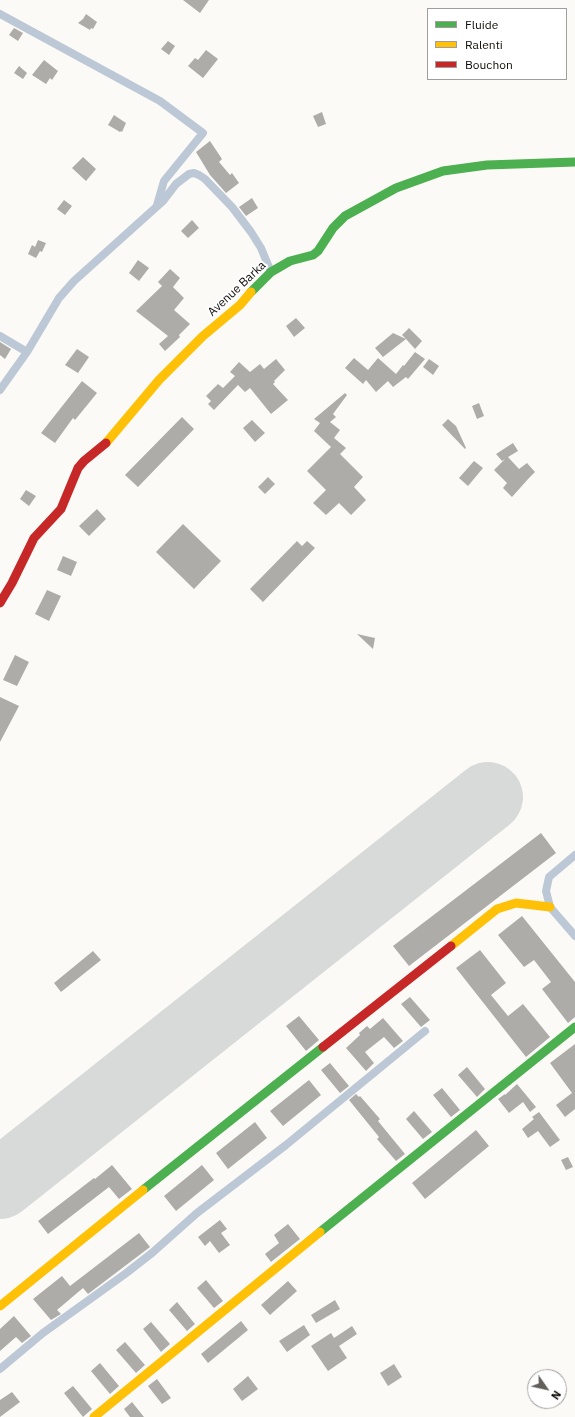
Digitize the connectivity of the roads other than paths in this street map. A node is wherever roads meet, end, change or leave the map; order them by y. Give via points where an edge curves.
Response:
1 (0, 14) edge
2 (575, 162) edge
3 (157, 206) junction
4 (271, 272) junction
5 (0, 336) edge
6 (27, 352) junction
7 (0, 390) edge
8 (0, 603) edge
9 (575, 855) edge
10 (550, 907) junction
11 (575, 936) edge
12 (575, 1028) edge
13 (425, 1031) dead end
14 (0, 1306) edge
15 (0, 1370) edge
16 (94, 1417) edge

1 - 3 street via 160,101 203,133 164,181
2 - 4 street, Avenue Barka via 468,167 443,171 419,179 345,216 313,255 290,261
3 - 4 street via 182,178 194,173 199,175 232,207 251,232
3 - 6 street via 74,281 59,298
4 - 8 street, Avenue Barka via 240,305 202,336 164,374 106,443 82,462 61,509 34,538
5 - 6 street
6 - 7 street
9 - 10 street via 549,877 546,891
10 - 11 street
10 - 14 street via 516,903 492,913
12 - 16 street
13 - 15 street via 286,1145 197,1213 152,1253 43,1333

